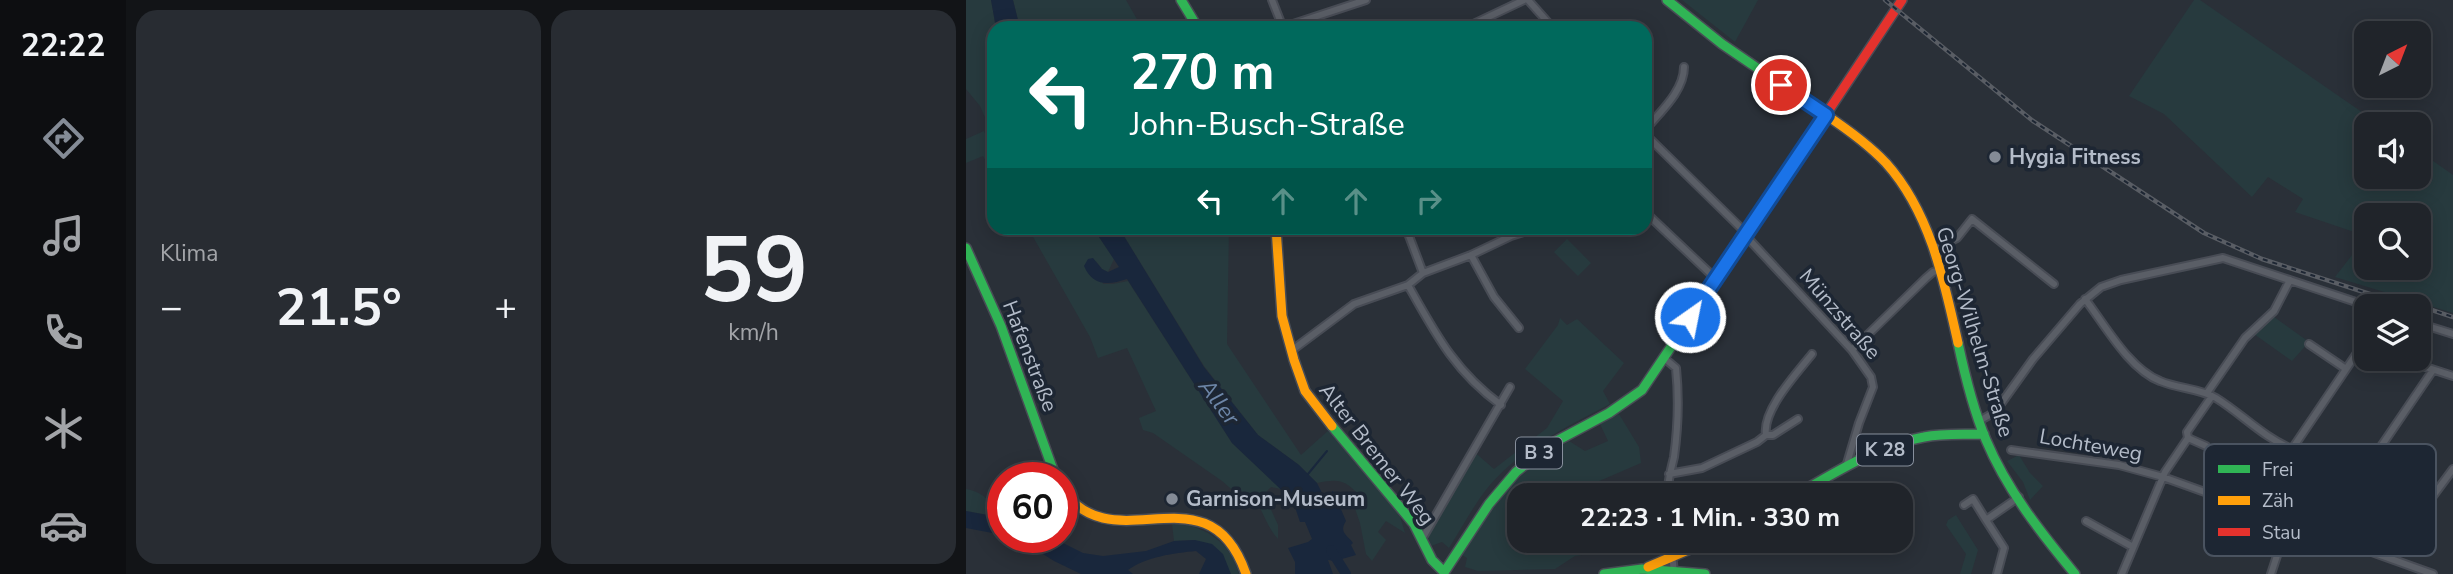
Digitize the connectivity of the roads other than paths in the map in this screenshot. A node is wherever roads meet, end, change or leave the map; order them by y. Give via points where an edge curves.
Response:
1 (1181, 0) edge
2 (1272, 0) edge
3 (1366, 0) edge
4 (1526, 0) edge
5 (1667, 0) edge
6 (1902, 0) edge
7 (1194, 21) edge
8 (1280, 21) edge
9 (1303, 21) edge
10 (1480, 21) edge
11 (1546, 21) edge
12 (1684, 67) dead end
13 (1826, 115) junction
14 (1652, 123) edge
15 (1652, 139) edge
16 (1652, 219) edge
17 (1745, 234) junction
18 (1276, 235) edge
19 (1409, 235) edge
20 (1514, 235) edge
21 (966, 248) edge
22 (1934, 249) junction
23 (1471, 255) junction
24 (1940, 271) junction
25 (1423, 273) junction
26 (1716, 278) junction
27 (2290, 280) junction
28 (2054, 284) dead end
29 (1408, 285) junction
30 (2085, 299) junction
31 (2354, 301) edge
32 (2431, 327) edge
33 (1519, 328) dead end
34 (2453, 334) edge
35 (2309, 344) dead end
36 (1852, 350) junction
37 (1291, 351) junction
38 (1812, 354) dead end
39 (1664, 358) junction
40 (2354, 359) edge
41 (2346, 369) junction
42 (2432, 370) joint
43 (2453, 376) edge
44 (1510, 387) dead end
45 (2209, 394) junction
46 (1501, 405) junction
47 (1798, 419) dead end
48 (1979, 421) junction
49 (1984, 434) junction
50 (1766, 435) junction
51 (2188, 438) junction
52 (2283, 444) edge
53 (2295, 444) edge
54 (2383, 444) edge
55 (2204, 445) edge
56 (2011, 450) dead end
57 (1050, 462) edge
58 (1846, 468) junction
59 (2453, 469) edge
60 (1670, 474) junction
61 (2163, 477) junction
62 (1669, 483) edge
63 (1818, 483) edge
64 (2204, 492) edge
65 (2436, 493) edge
66 (2019, 497) junction
67 (1964, 505) dead end
68 (1078, 508) edge
69 (1986, 520) junction
70 (2086, 521) dead end
71 (1422, 539) junction
72 (2133, 547) junction
73 (1671, 553) edge
74 (1683, 553) edge
75 (1685, 553) edge
76 (2277, 556) edge
77 (2380, 556) edge
78 (1671, 559) junction
79 (1642, 569) junction
80 (1674, 572) edge
81 (1693, 572) junction
82 (1445, 573) edge
83 (1246, 574) edge
84 (1604, 574) edge
85 (1704, 574) edge
86 (1997, 574) edge
87 (2075, 574) edge
88 (2122, 574) edge
89 (2271, 574) edge
90 (2433, 574) edge

1 - 7 main road
2 - 8 street
3 - 9 street
4 - 10 street
4 - 11 street
5 - 13 main road, Georg-Wilhelm-Straße
6 - 13 main road, B 3
12 - 14 street via 1684,79
13 - 17 main road, B 3
13 - 22 main road, Georg-Wilhelm-Straße via 1878,154 1899,178
15 - 17 street, Münzstraße
16 - 26 street
17 - 26 main road, B 3
17 - 36 street, Münzstraße
18 - 37 main road, Alter Bremer Weg via 1282,316
19 - 25 street
20 - 23 street
21 - 57 main road, Hafenstraße via 1002,326
22 - 24 main road, Georg-Wilhelm-Straße
22 - 28 street via 1957,237 1972,219
23 - 25 street
23 - 33 street via 1494,298
24 - 36 street via 1926,278
24 - 48 main road, Georg-Wilhelm-Straße
25 - 29 street
26 - 39 main road, B 3
27 - 30 street via 2219,258 2111,283
27 - 31 street
27 - 45 street via 2274,311 2245,338
29 - 37 street via 1345,309
29 - 46 street via 1453,360
30 - 45 street via 2143,372
30 - 48 street via 1995,412
32 - 34 street
35 - 41 street
36 - 58 street, Münzstraße via 1873,387
37 - 71 main road, Alter Bremer Weg via 1305,391 1316,407
38 - 50 street via 1781,394 1764,426
39 - 60 street via 1676,368 1677,379
39 - 82 main road, B 3 via 1633,399 1549,446 1510,477 1487,502
40 - 41 street
41 - 53 street
42 - 43 street
42 - 54 street
44 - 46 street
45 - 51 street
45 - 52 street
46 - 71 street
47 - 50 street
48 - 49 main road, Georg-Wilhelm-Straße
49 - 58 main road, K 28 via 1916,439
49 - 66 main road, Georg-Wilhelm-Straße
50 - 60 street via 1702,468
51 - 55 street
51 - 61 street
56 - 61 street, Lochteweg via 2119,465
58 - 63 main road, K 28
59 - 65 street
60 - 62 street
61 - 64 street, Lochteweg
61 - 72 street
66 - 69 street
66 - 87 main road, Georg-Wilhelm-Straße
67 - 69 street via 1973,499
68 - 83 main road via 1104,520 1178,516 1207,524 1236,549
69 - 86 street via 2004,548
70 - 72 street
71 - 82 main road, Alter Bremer Weg
72 - 88 street
73 - 78 street
74 - 78 main road
75 - 81 main road via 1684,565
76 - 89 street
77 - 90 street, Lochteweg
78 - 79 main road
78 - 80 street
79 - 80 main road
79 - 84 main road
80 - 81 main road
81 - 85 main road

